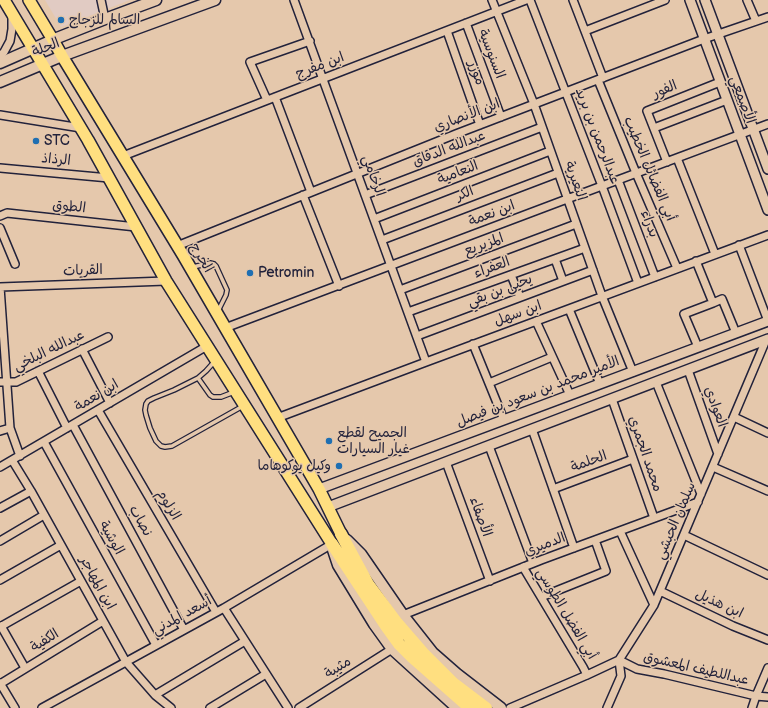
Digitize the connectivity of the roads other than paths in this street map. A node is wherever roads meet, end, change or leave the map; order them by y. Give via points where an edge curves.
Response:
1 (4, 0) edge
2 (29, 0) edge
3 (101, 0) edge
4 (156, 0) edge
5 (215, 0) edge
6 (294, 0) edge
7 (492, 0) edge
8 (526, 0) edge
9 (530, 0) edge
10 (573, 0) edge
11 (665, 0) edge
12 (690, 0) edge
13 (705, 0) edge
14 (747, 0) edge
15 (496, 12) junction
16 (12, 15) junction
17 (768, 17) edge
18 (105, 19) junction
19 (756, 21) junction
20 (466, 23) junction
21 (447, 31) junction
22 (585, 31) junction
23 (718, 35) junction
24 (704, 39) junction
25 (53, 40) junction
26 (310, 41) junction
27 (33, 49) junction
28 (0, 56) edge
29 (62, 56) junction
30 (0, 63) edge
31 (42, 64) junction
32 (324, 78) junction
33 (600, 79) junction
34 (0, 82) edge
35 (720, 82) junction
36 (566, 92) junction
37 (276, 97) junction
38 (267, 100) junction
39 (727, 100) junction
40 (534, 104) junction
41 (0, 115) edge
42 (501, 117) junction
43 (768, 124) edge
44 (480, 125) junction
45 (542, 127) junction
46 (81, 128) junction
47 (654, 128) junction
48 (754, 130) junction
49 (740, 135) junction
50 (550, 151) junction
51 (123, 156) junction
52 (677, 158) junction
53 (667, 162) junction
54 (0, 168) edge
55 (768, 169) edge
56 (358, 173) junction
57 (558, 173) junction
58 (636, 174) junction
59 (109, 178) junction
60 (618, 180) junction
61 (602, 186) junction
62 (311, 192) junction
63 (303, 195) junction
64 (365, 195) junction
65 (567, 199) junction
66 (768, 210) edge
67 (0, 216) edge
68 (374, 219) junction
69 (576, 224) junction
70 (136, 227) junction
71 (0, 228) edge
72 (768, 234) edge
73 (382, 240) junction
74 (177, 246) junction
75 (739, 246) junction
76 (585, 248) junction
77 (715, 254) junction
78 (555, 259) junction
79 (696, 261) junction
80 (15, 264) dead end
81 (391, 266) junction
82 (190, 267) junction
83 (677, 268) junction
84 (592, 270) junction
85 (512, 275) junction
86 (655, 277) junction
87 (166, 281) junction
88 (563, 281) junction
89 (638, 283) junction
90 (339, 286) junction
91 (0, 287) edge
92 (400, 290) junction
93 (602, 296) junction
94 (520, 297) junction
95 (713, 303) junction
96 (569, 309) junction
97 (408, 312) junction
98 (216, 314) junction
99 (536, 321) junction
100 (768, 321) edge
101 (225, 328) junction
102 (736, 333) junction
103 (417, 336) junction
104 (108, 337) dead end
105 (767, 340) edge
106 (473, 344) junction
107 (207, 346) junction
108 (698, 347) junction
109 (82, 349) junction
110 (552, 357) junction
111 (215, 360) junction
112 (426, 362) junction
113 (688, 370) junction
114 (38, 371) junction
115 (633, 372) junction
116 (198, 378) junction
117 (3, 382) edge
118 (656, 382) junction
119 (488, 384) junction
120 (600, 384) junction
121 (235, 392) junction
122 (570, 395) junction
123 (612, 399) junction
124 (110, 404) junction
125 (244, 405) junction
126 (98, 410) junction
127 (734, 417) junction
128 (277, 418) junction
129 (504, 420) junction
130 (70, 427) junction
131 (10, 428) junction
132 (532, 429) junction
133 (0, 431) edge
134 (768, 433) edge
135 (44, 442) junction
136 (489, 446) junction
137 (718, 454) junction
138 (20, 456) junction
139 (633, 459) junction
140 (12, 460) junction
141 (446, 462) junction
142 (713, 467) junction
143 (0, 468) edge
144 (319, 489) junction
145 (553, 489) junction
146 (31, 491) junction
147 (768, 491) edge
148 (701, 494) junction
149 (698, 502) junction
150 (328, 507) junction
151 (0, 508) edge
152 (44, 515) junction
153 (654, 518) junction
154 (620, 531) junction
155 (341, 534) junction
156 (684, 535) junction
157 (595, 540) junction
158 (0, 541) edge
159 (332, 544) junction
160 (61, 545) junction
161 (574, 548) junction
162 (533, 563) junction
163 (523, 567) junction
164 (767, 573) edge
165 (0, 580) edge
166 (490, 580) junction
167 (81, 581) junction
168 (364, 586) junction
169 (660, 590) junction
170 (541, 597) junction
171 (654, 605) junction
172 (224, 608) junction
173 (216, 612) junction
174 (403, 615) junction
175 (103, 621) junction
176 (1, 626) edge
177 (184, 630) junction
178 (768, 640) edge
179 (245, 641) junction
180 (156, 645) junction
181 (392, 649) junction
182 (619, 660) junction
183 (126, 662) junction
184 (25, 668) junction
185 (768, 668) edge
186 (266, 674) junction
187 (587, 675) junction
188 (0, 684) edge
189 (155, 695) junction
190 (756, 696) junction
191 (768, 697) edge
192 (15, 708) edge
193 (42, 708) edge
194 (171, 708) edge
195 (210, 708) edge
196 (288, 708) edge
197 (299, 708) edge
198 (457, 708) edge
199 (470, 708) edge
200 (486, 708) edge
201 (501, 708) edge
202 (510, 708) edge
203 (607, 708) edge
204 (752, 708) edge

1 - 16 main road
2 - 25 main road, الخرج
3 - 18 street
4 - 18 main road, الحلة
5 - 29 main road, الحلة
6 - 26 street, الرخامي
7 - 15 street, النعيرية
8 - 15 street, ابن مفرج
9 - 36 street, عبدالرحمن بن بريد
10 - 22 street, أبي الفضائل الخطيب
11 - 22 street
12 - 24 street, الأصمعي
13 - 23 street, الأصمعي
14 - 19 street
15 - 20 street, ابن مفرج
15 - 40 street, النعيرية
16 - 27 main road
16 - 28 street, الحلة via 10,41
17 - 19 street, ابن الأنصاري
18 - 25 main road, الحلة
19 - 23 street, ابن الأنصاري
20 - 21 street, ابن مفرج
20 - 42 street, السنوسية
21 - 32 street, ابن مفرج
21 - 44 street, موزر
22 - 33 street, أبي الفضائل الخطيب
23 - 24 street, ابن الأنصاري
23 - 48 street, الأصمعي
24 - 33 street, ابن الأنصاري
24 - 35 street, الأصمعي
25 - 27 main road, الحلة
25 - 29 main road, الخرج
26 - 32 street, الرخامي
26 - 38 street via 250,62
27 - 30 main road, الحلة
27 - 31 main road
29 - 31 main road, الحلة
29 - 51 main road, الخرج
31 - 34 main road, الحلة
31 - 46 main road
32 - 37 street, ابن مفرج
32 - 56 street, الرخامي
33 - 36 street, ابن الأنصاري
33 - 58 street, أبي الفضائل الخطيب
35 - 39 street, الأصمعي
35 - 47 street, الفور via 647,111
36 - 40 street, ابن الأنصاري
36 - 61 street, عبدالرحمن بن بريد
37 - 38 street, ابن مفرج
37 - 62 street
38 - 51 street, ابن مفرج
39 - 47 street
39 - 49 street, الأصمعي
40 - 42 street, ابن الأنصاري
40 - 45 street, النعيرية
41 - 46 street
42 - 44 street, ابن الأنصاري
43 - 48 street, ابن نعمة
44 - 56 street, ابن الأنصاري
45 - 50 street, النعيرية
45 - 64 street, عبدالله الدقاق
46 - 59 main road
47 - 53 street, الفور
48 - 49 street, ابن نعمة
48 - 55 street, الأصمعي
49 - 52 street, ابن نعمة
49 - 66 street, الأصمعي
50 - 57 street, النعيرية
50 - 68 street, النعامية
51 - 74 main road, الخرج
52 - 53 street, ابن نعمة
52 - 77 street
53 - 58 street, ابن نعمة
54 - 59 street, الرذاذ
56 - 62 street, ابن الأنصاري
56 - 64 street, الرخامي
57 - 65 street, النعيرية
57 - 73 street, الكر
58 - 60 street, ابن نعمة
58 - 83 street, أبي الفضائل الخطيب
59 - 70 main road
60 - 61 street, ابن نعمة
60 - 86 street, بدراء
61 - 65 street, ابن نعمة
61 - 89 street, عبدالرحمن بن بريد
62 - 63 street, ابن الأنصاري
63 - 74 street, ابن الأنصاري
63 - 90 street
64 - 68 street, الرخامي
65 - 69 street, النعيرية
65 - 81 street, ابن نعمة
67 - 70 street, الطوق via 7,213
68 - 73 street, الرخامي
69 - 76 street, النعيرية
69 - 92 street, المزيريع
70 - 87 main road
71 - 80 street
72 - 75 street, ابن سهل
73 - 81 street, الرخامي
74 - 82 main road, الخرج
75 - 77 street, ابن سهل
75 - 100 street
76 - 78 street, العفراء
76 - 84 street, النعيرية
77 - 79 street, ابن سهل
78 - 85 street, العفراء
78 - 88 street
79 - 83 street, ابن سهل
79 - 95 street
81 - 90 street, ابن نعمة
81 - 92 street, الرخامي
82 - 98 main road, الخرج
82 - 98 lane via 210,263 216,266 227,290
83 - 86 street, ابن سهل
84 - 88 street, يحيى بن بقي
84 - 93 street, النعيرية
85 - 94 street
85 - 97 street, العفراء
86 - 89 street, ابن سهل
87 - 91 street, القريات
87 - 107 main road
88 - 94 street, يحيى بن بقي
89 - 93 street, ابن سهل
90 - 101 street, ابن نعمة
91 - 117 street
92 - 97 street, الرخامي
93 - 96 street, ابن سهل
93 - 115 street, النعيرية
94 - 103 street, يحيى بن بقي
95 - 102 street via 722,299
95 - 108 street via 684,314
96 - 99 street, ابن سهل
96 - 120 street
97 - 103 street, الرخامي
98 - 101 main road, الخرج
99 - 106 street, ابن سهل
99 - 110 street
100 - 102 street, الأمير محمد بن سعود بن فيصل
101 - 128 main road, الخرج
102 - 108 street, الأمير محمد بن سعود بن فيصل
103 - 112 street, الرخامي
104 - 109 street, عبدالله البلخي
105 - 113 street
105 - 127 street, سلمان الحبشي
106 - 112 street, ابن سهل
106 - 119 street
107 - 111 main road
107 - 124 street, ابن نعمة
108 - 115 street, الأمير محمد بن سعود بن فيصل
109 - 114 street, عبدالله البلخي
109 - 124 street
110 - 119 street
110 - 122 street
111 - 116 lane
111 - 121 main road
112 - 128 street, ابن سهل
113 - 118 street
113 - 137 street, العوادي
114 - 117 street, عبدالله البلخي via 16,382
114 - 130 street, نصاب
115 - 120 street, الأمير محمد بن سعود بن فيصل
116 - 121 lane via 213,397
116 - 125 lane via 146,404 150,428 161,446 169,447 176,444
117 - 131 street
118 - 123 street
118 - 148 street
119 - 129 street
120 - 122 street, الأمير محمد بن سعود بن فيصل
121 - 125 main road
122 - 129 street, الأمير محمد بن سعود بن فيصل
123 - 132 street
123 - 139 street, محمد الجمري
124 - 126 street, ابن نعمة
125 - 159 main road
126 - 130 street, ابن نعمة
126 - 173 street, الزلوم
127 - 134 street
127 - 137 street, سلمان الحبشي
128 - 144 main road, الخرج
129 - 144 street, الأمير محمد بن سعود بن فيصل
130 - 135 street, ابن نعمة
130 - 177 street, نصاب
131 - 133 street
131 - 138 street
132 - 136 street
132 - 145 street
135 - 138 street, ابن نعمة
135 - 180 street, الوشية
136 - 141 street
136 - 162 street, أبي الفضل الطوسي
137 - 142 street, سلمان الحبشي
138 - 140 street, ابن نعمة
139 - 145 street, الحلمة
139 - 153 street, محمد الجمري
140 - 143 street, ابن نعمة
140 - 146 street, ابن المهاجر
141 - 150 street
141 - 166 street, الأصفاء
142 - 147 street
142 - 148 street, سلمان الحبشي
144 - 150 main road, الخرج
145 - 161 street
146 - 151 street
146 - 152 street, ابن المهاجر
148 - 149 street, سلمان الحبشي
149 - 153 street, الدميري
149 - 156 street, سلمان الحبشي
150 - 155 main road, الخرج
152 - 158 street
152 - 160 street, ابن المهاجر
153 - 154 street, الدميري
154 - 157 street, الدميري
154 - 171 street
155 - 168 highway
155 - 174 main road via 361,554
156 - 164 street
156 - 169 street, سلمان الحبشي
157 - 161 street, الدميري
157 - 170 street via 606,571
159 - 168 highway
159 - 172 street, أسعد المدني
159 - 181 main road via 338,565
160 - 165 street
160 - 167 street, ابن المهاجر
161 - 162 street, الدميري
162 - 163 street, الدميري
163 - 166 street, الدميري
163 - 170 street, أبي الفضل الطوسي
166 - 174 street, الدميري
167 - 175 street, ابن المهاجر
167 - 176 street
168 - 199 highway via 399,644
168 - 200 highway via 423,653 453,682
169 - 171 street, سلمان الحبشي
169 - 178 street, ابن هذيل
170 - 187 street, أبي الفضل الطوسي
171 - 182 street, سلمان الحبشي
172 - 173 street, أسعد المدني
172 - 179 street
173 - 177 street, أسعد المدني
174 - 201 main road via 433,653
175 - 183 street, ابن المهاجر
175 - 184 street, الكفية
176 - 184 street
177 - 180 street, أسعد المدني
179 - 186 street
179 - 189 street
180 - 183 street, أسعد المدني
181 - 197 street, مثيبة
181 - 198 main road
182 - 187 street
182 - 190 street, عبداللطيف المعشوق via 637,669
182 - 203 street via 621,676
183 - 189 street, ابن المهاجر
183 - 193 street, أسعد المدني
184 - 188 street, الكفية
185 - 190 street
186 - 195 street
186 - 196 street
187 - 202 street
188 - 192 street
189 - 194 street, ابن المهاجر
190 - 191 street, عبداللطيف المعشوق
190 - 204 street

